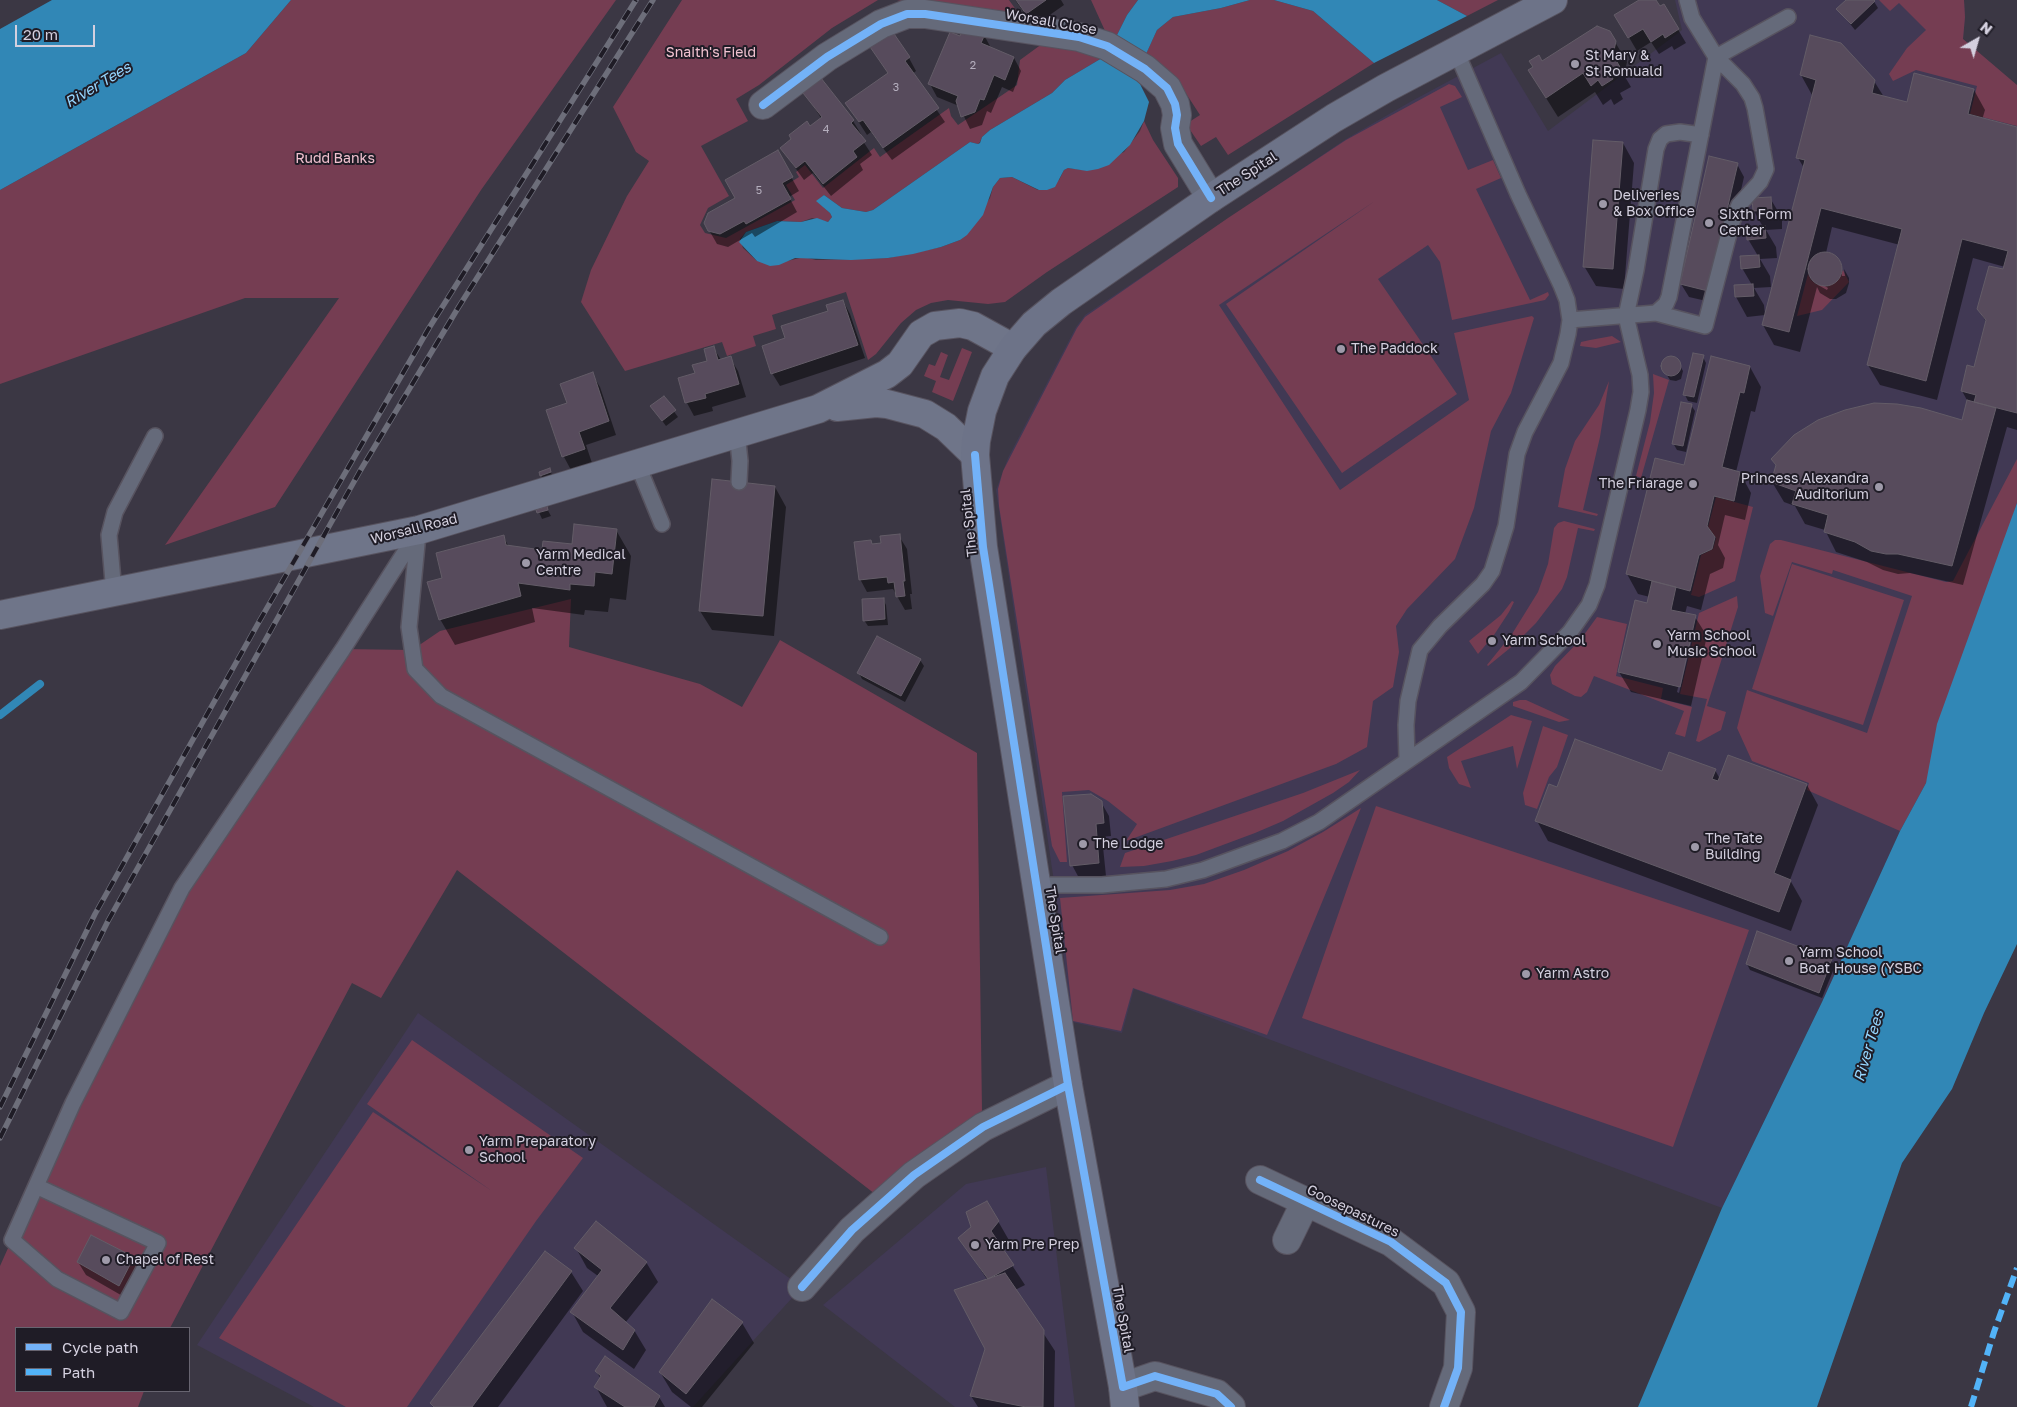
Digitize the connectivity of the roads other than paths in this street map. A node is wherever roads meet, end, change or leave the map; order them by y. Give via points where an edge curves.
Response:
1 (1553, 0) edge
2 (1687, 0) edge
3 (1788, 17) dead end
4 (1456, 51) junction
5 (1716, 57) junction
6 (763, 106) dead end
7 (1701, 135) junction
8 (1211, 198) junction
9 (1656, 313) junction
10 (1626, 316) junction
11 (1570, 320) junction
12 (1013, 348) junction
13 (818, 409) junction
14 (737, 433) junction
15 (155, 436) dead end
16 (975, 456) junction
17 (637, 463) junction
18 (738, 482) dead end
19 (662, 524) dead end
20 (419, 530) junction
21 (114, 593) junction
22 (0, 615) edge
23 (1407, 760) junction
24 (1037, 885) junction
25 (880, 937) dead end
26 (1068, 1085) junction
27 (1260, 1180) dead end
28 (36, 1186) junction
29 (1306, 1201) junction
30 (1287, 1240) dead end
31 (802, 1286) dead end
32 (1124, 1397) edge
33 (1231, 1407) edge
34 (1444, 1407) edge

1 - 4 main road, The Spital
2 - 5 lane via 1692,18
3 - 5 lane
4 - 8 main road, The Spital via 1361,102
4 - 11 lane via 1561,285
5 - 7 lane
5 - 9 lane via 1752,98 1766,169 1760,182 1739,205 1732,222 1705,326
6 - 8 street, Worsall Close via 827,57 881,24 907,14 1079,37 1107,46 1146,69 1167,88 1174,98 1177,140
7 - 9 lane via 1669,297
7 - 10 lane via 1680,132 1666,134 1660,139
8 - 12 main road, The Spital via 1056,305
9 - 10 lane
10 - 11 lane
10 - 23 lane via 1641,392 1597,585 1589,605 1570,632 1521,682
11 - 23 lane via 1561,363 1517,454 1506,526 1492,571 1420,650 1408,701
12 - 13 main road, Worsall Road via 972,326 960,323 935,326 921,334 900,364 887,374
12 - 16 main road, The Spital via 995,376 986,399
13 - 14 main road, Worsall Road
13 - 16 main road, Worsall Road via 876,403 926,414
14 - 17 main road, Worsall Road
14 - 18 lane
15 - 21 lane via 115,512 110,535
16 - 24 main road, The Spital via 983,546
17 - 19 lane
17 - 20 main road, Worsall Road
20 - 21 main road, Worsall Road
20 - 25 lane via 409,628 413,659 415,669 442,696
20 - 28 lane via 344,649 182,888 73,1103
21 - 22 main road, Worsall Road
23 - 24 lane via 1304,830 1221,864 1166,879 1102,885
24 - 26 main road, The Spital
26 - 31 street via 983,1127 914,1175 852,1230
26 - 32 main road, The Spital
27 - 29 street, Goosepastures
28 - 28 lane via 158,1243 121,1312 57,1279 12,1240
29 - 30 street, Goosepastures
29 - 34 street, Goosepastures via 1391,1242 1446,1283 1461,1312 1458,1368
32 - 33 street via 1155,1376 1217,1394

